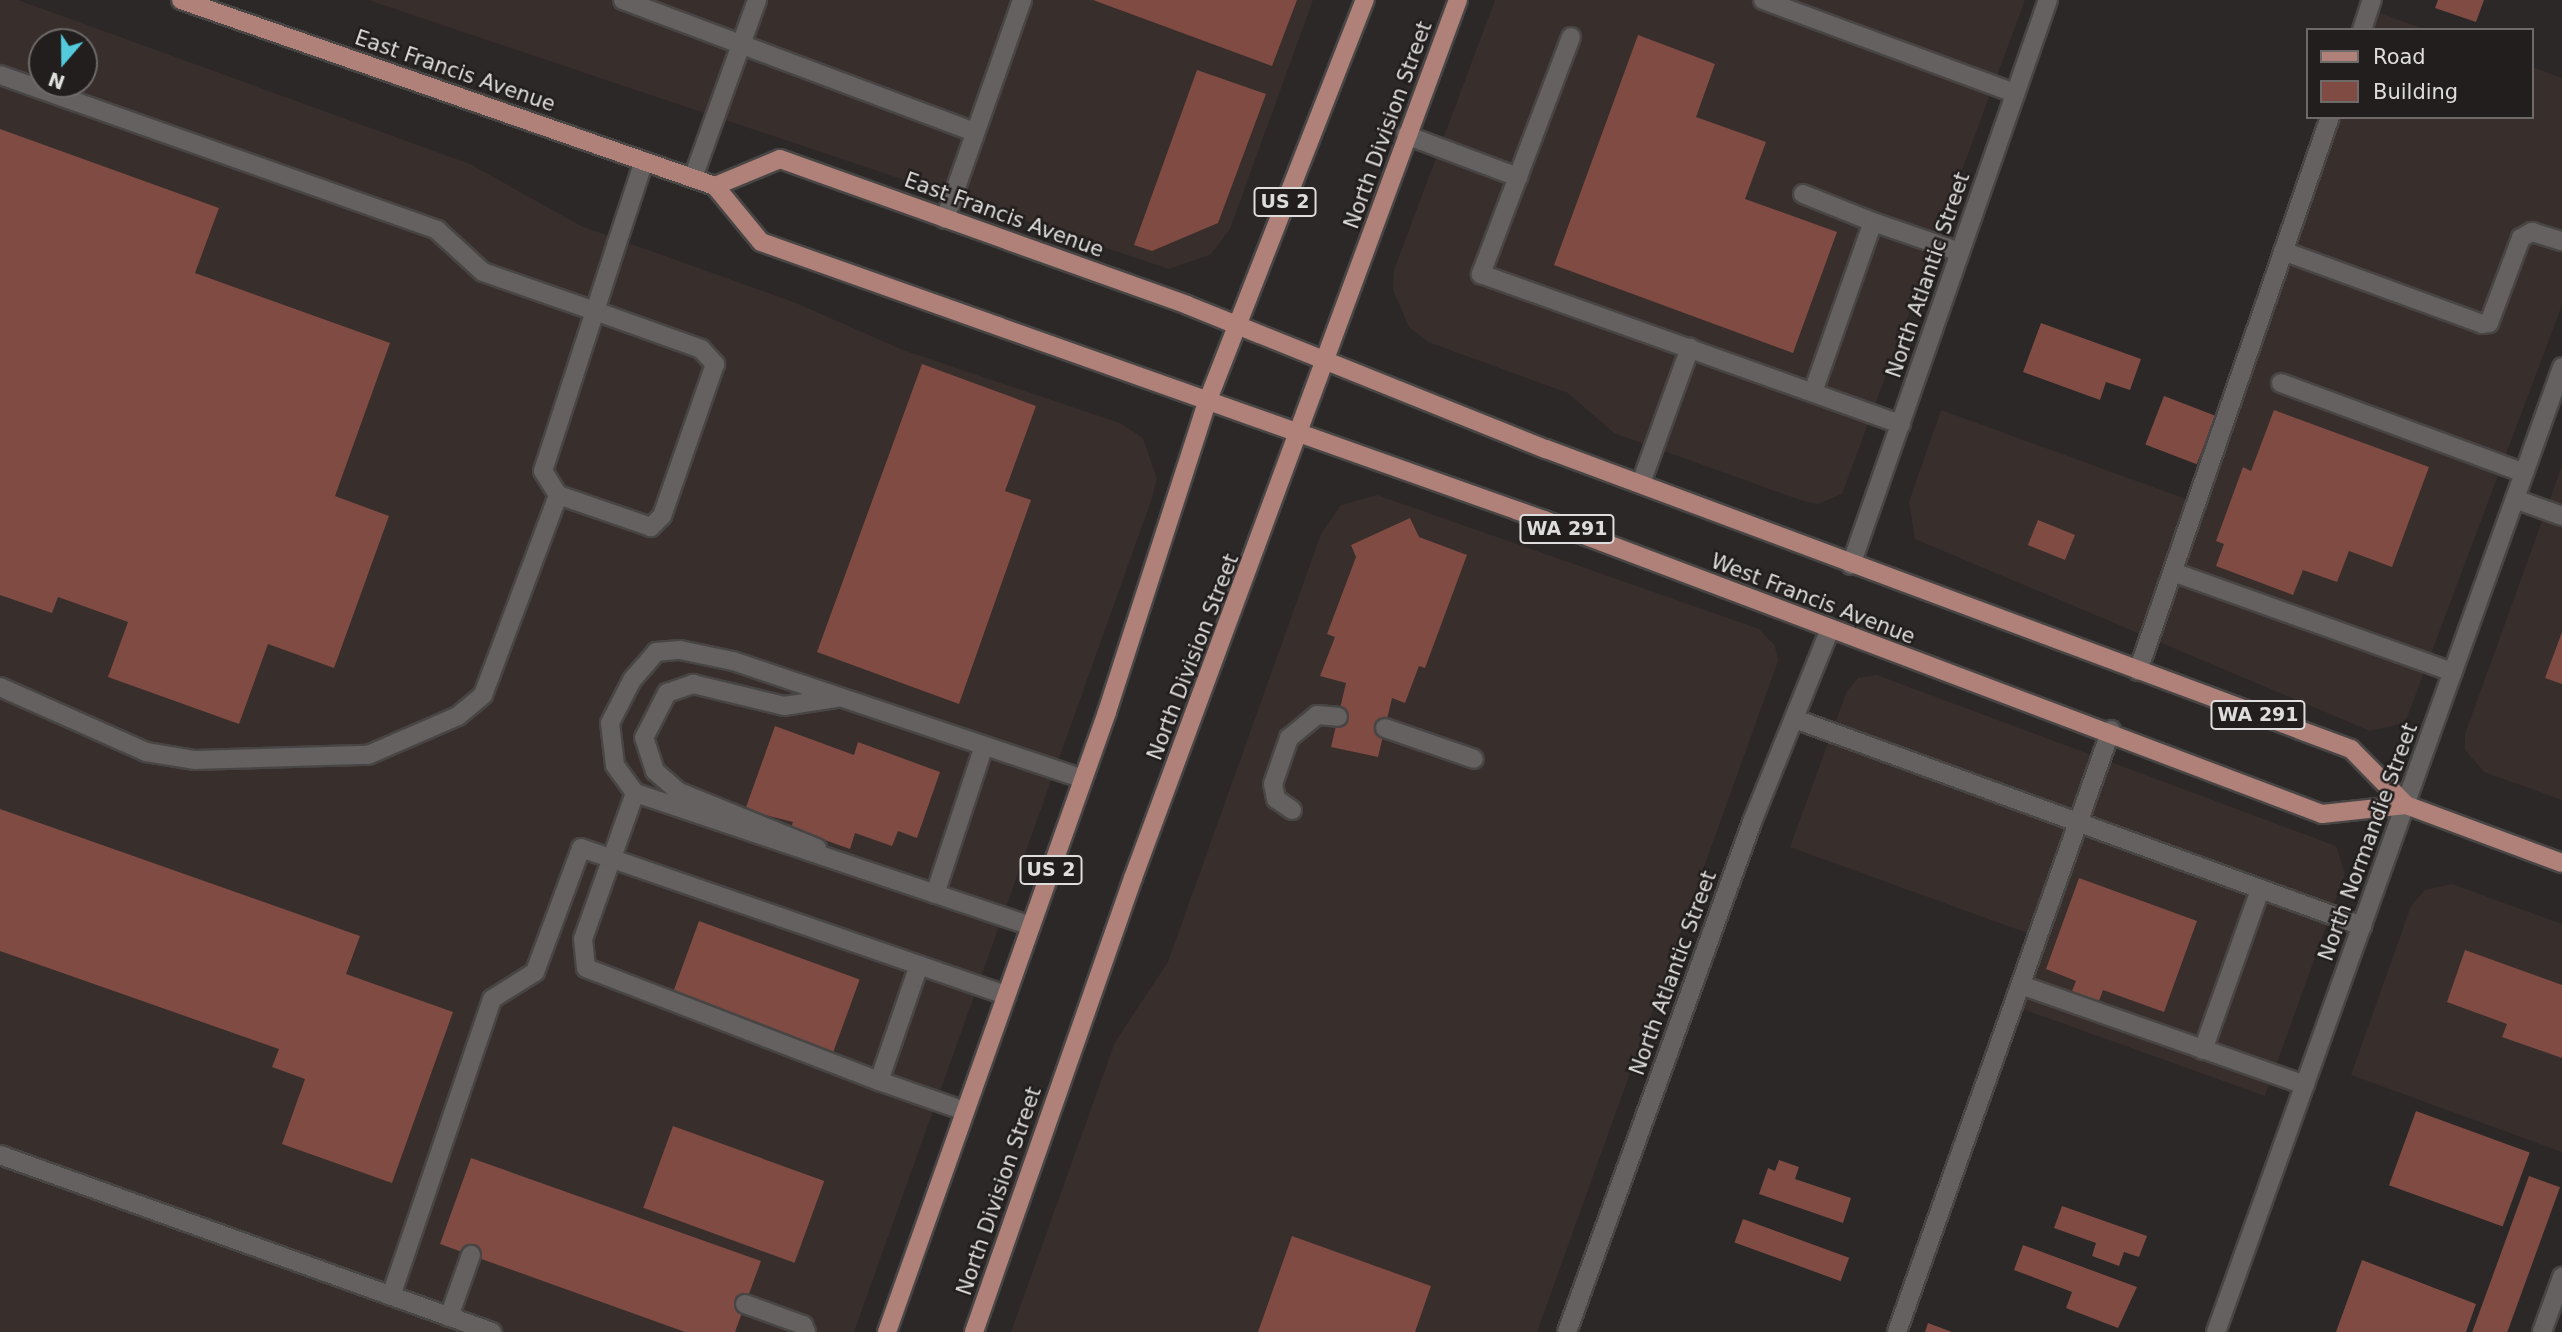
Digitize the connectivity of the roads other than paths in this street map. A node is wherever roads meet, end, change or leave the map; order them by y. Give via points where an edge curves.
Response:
1 (181, 0) edge
2 (623, 0) edge
3 (757, 0) edge
4 (1022, 0) edge
5 (1366, 0) edge
6 (1458, 0) edge
7 (1763, 0) edge
8 (2048, 0) edge
9 (2372, 0) edge
10 (2363, 28) edge
11 (1571, 37) dead end
12 (741, 45) junction
13 (0, 75) edge
14 (2015, 93) junction
15 (2329, 119) edge
16 (975, 132) junction
17 (1406, 135) junction
18 (644, 161) junction
19 (1518, 177) junction
20 (693, 178) junction
21 (715, 186) junction
22 (1803, 194) dead end
23 (945, 219) junction
24 (1873, 222) junction
25 (2562, 241) edge
26 (2283, 251) junction
27 (1960, 252) junction
28 (595, 311) junction
29 (1238, 327) junction
30 (1690, 348) junction
31 (1327, 363) junction
32 (2562, 367) edge
33 (2281, 383) dead end
34 (1813, 392) junction
35 (1206, 405) junction
36 (1901, 424) junction
37 (1301, 436) junction
38 (2524, 473) junction
39 (1641, 482) junction
40 (558, 495) junction
41 (2515, 499) junction
42 (2562, 516) edge
43 (1852, 565) junction
44 (2173, 572) junction
45 (1829, 631) junction
46 (2138, 671) junction
47 (2453, 672) junction
48 (0, 687) edge
49 (841, 698) junction
50 (1338, 717) dead end
51 (1795, 719) junction
52 (1385, 728) dead end
53 (2111, 730) junction
54 (984, 746) junction
55 (1474, 759) dead end
56 (1083, 779) junction
57 (635, 793) junction
58 (2406, 805) junction
59 (1292, 810) dead end
60 (2078, 824) junction
61 (610, 858) junction
62 (2562, 863) edge
63 (844, 865) junction
64 (2260, 890) junction
65 (934, 894) junction
66 (1031, 926) junction
67 (2362, 926) junction
68 (919, 965) junction
69 (2021, 985) junction
70 (1006, 995) junction
71 (2203, 1050) junction
72 (879, 1081) junction
73 (2305, 1085) junction
74 (965, 1111) junction
75 (0, 1155) edge
76 (471, 1255) dead end
77 (2562, 1277) edge
78 (391, 1296) junction
79 (745, 1304) dead end
80 (450, 1317) junction
81 (492, 1332) edge
82 (806, 1332) edge
83 (887, 1332) edge
84 (974, 1332) edge
85 (1567, 1332) edge
86 (1897, 1332) edge
87 (2216, 1332) edge
88 (2542, 1332) edge

1 - 18 main road, East Francis Avenue
2 - 12 street
3 - 12 street
4 - 16 street
5 - 29 main road, US 2
6 - 17 main road, North Division Street
7 - 14 street
8 - 14 street, North Atlantic Street
9 - 10 street
11 - 19 street
12 - 16 street
12 - 20 street
13 - 28 street via 437,230 473,267
14 - 27 street, North Atlantic Street
15 - 26 street
16 - 23 street
17 - 19 street
17 - 31 main road, North Division Street
18 - 20 main road, East Francis Avenue
18 - 28 street
19 - 30 street via 1481,274
20 - 21 main road, East Francis Avenue
21 - 23 main road, East Francis Avenue via 780,159
21 - 35 main road via 761,242
22 - 24 street
23 - 29 main road, East Francis Avenue
24 - 27 street
24 - 34 street
25 - 26 street via 2532,232 2521,238 2489,323 2482,324
26 - 44 street
27 - 36 street, North Atlantic Street
28 - 40 street via 543,471
28 - 40 street via 701,349 715,363 662,516 651,527
29 - 31 main road, West Francis Avenue / WA 291
29 - 35 main road, US 2
30 - 34 street
30 - 39 street
31 - 37 main road, North Division Street
31 - 39 main road, West Francis Avenue / WA 291
32 - 38 street, North Normandie Street
33 - 38 street
34 - 36 street
35 - 37 main road, West Francis Avenue / WA 291
35 - 56 main road, US 2
36 - 43 street, North Atlantic Street
37 - 45 main road, West Francis Avenue / WA 291 via 1544,520
37 - 84 main road, North Division Street via 1133,878
38 - 41 street, North Normandie Street
39 - 43 main road, West Francis Avenue / WA 291
40 - 48 street via 483,695 458,716 368,755 195,760 146,752
41 - 42 street
41 - 47 street, North Normandie Street
43 - 46 main road, West Francis Avenue / WA 291
44 - 46 street
44 - 47 street
45 - 51 street, North Atlantic Street
45 - 53 main road, West Francis Avenue / WA 291
46 - 58 main road, West Francis Avenue / WA 291 via 2351,749
47 - 58 street, North Normandie Street
49 - 54 street
49 - 57 street via 733,661 680,650 656,652 632,680 610,723 615,765
49 - 63 street via 784,706 693,684 667,693 645,738 655,771 679,792 796,835
50 - 59 street via 1317,715 1289,738 1273,785 1276,799
51 - 60 street
51 - 85 street, North Atlantic Street
52 - 55 street
53 - 58 main road, West Francis Avenue / WA 291 via 2322,814
53 - 60 street
54 - 56 street
54 - 65 street
56 - 66 main road, US 2
57 - 61 street
57 - 63 street
58 - 62 main road, West Francis Avenue / WA 291
58 - 67 street, North Normandie Street
60 - 64 street
60 - 69 street
61 - 68 street
61 - 72 street via 583,939 586,968
61 - 78 street via 581,848 536,972 492,999
63 - 65 street
64 - 67 street
64 - 71 street
65 - 66 street
66 - 70 main road, US 2
67 - 73 street, North Normandie Street
68 - 70 street
68 - 72 street
69 - 71 street
69 - 86 street
70 - 74 main road, US 2
71 - 73 street
72 - 74 street
73 - 87 street, North Normandie Street
74 - 83 main road, US 2
75 - 78 street
76 - 80 street
77 - 88 street
78 - 80 street
79 - 82 street via 803,1325
80 - 81 street

